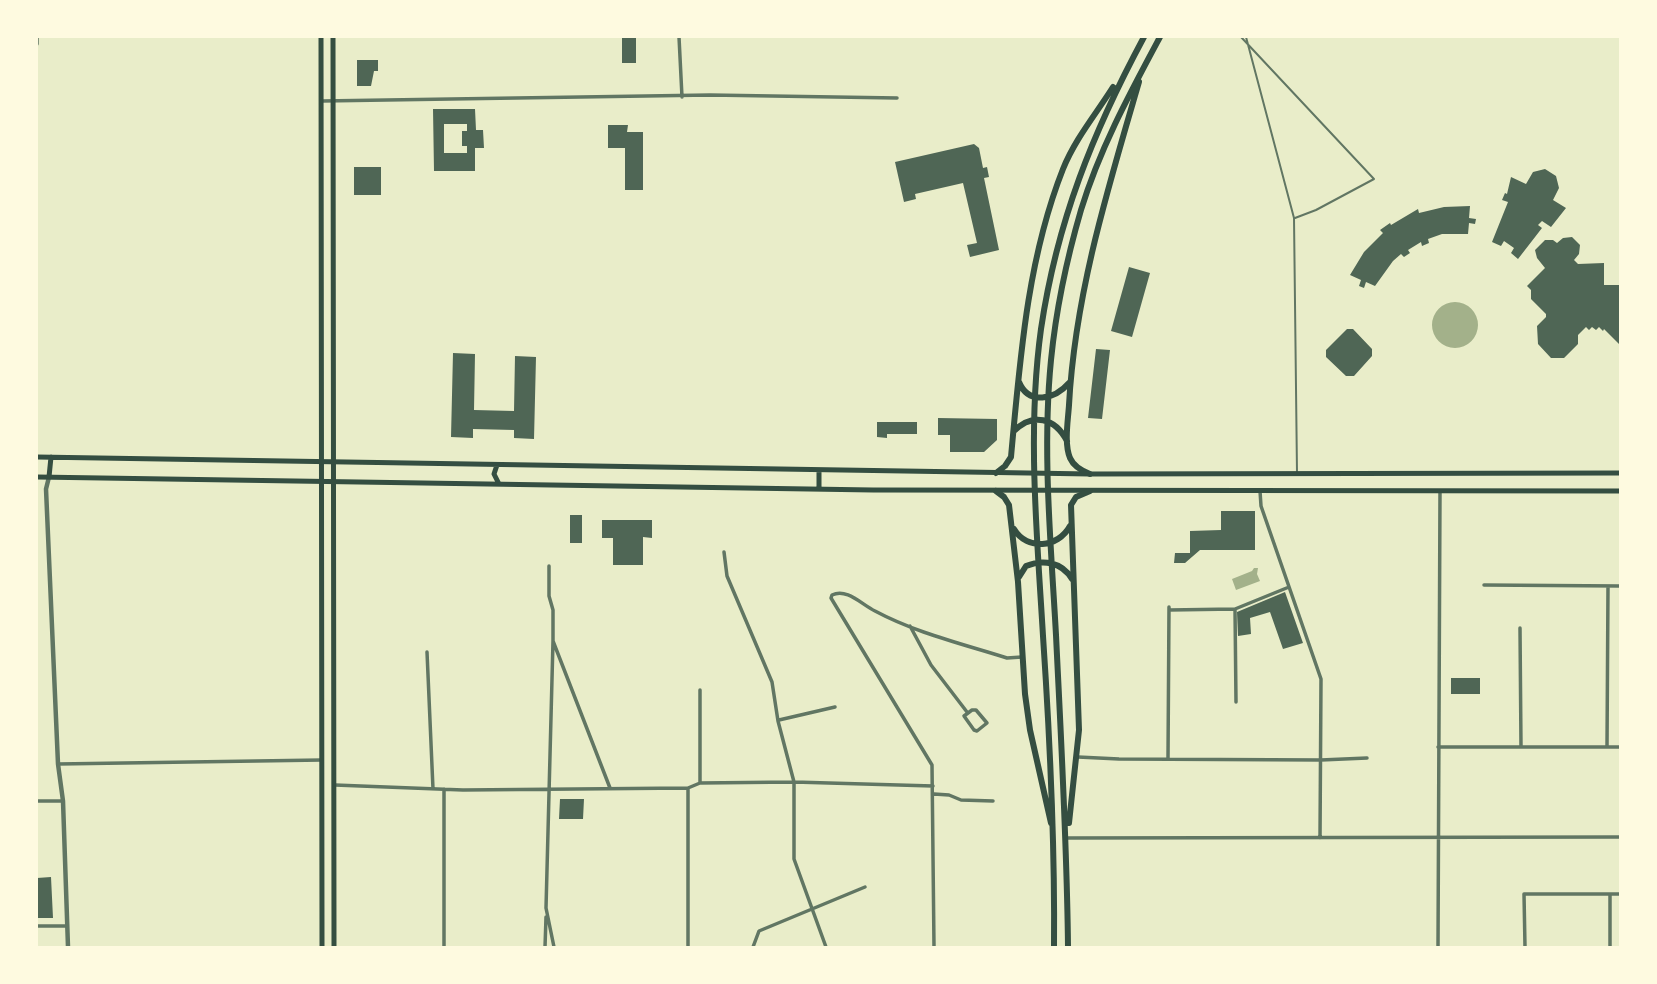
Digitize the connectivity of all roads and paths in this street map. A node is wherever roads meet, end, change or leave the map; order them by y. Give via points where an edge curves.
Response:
1 (37, 37) edge
2 (321, 37) edge
3 (333, 37) edge
4 (679, 37) edge
5 (1144, 37) edge
6 (1160, 37) edge
7 (1241, 37) edge
8 (1246, 37) edge
9 (1247, 41) junction
10 (37, 44) edge
11 (1128, 66) junction
12 (1143, 69) junction
13 (682, 97) junction
14 (897, 98) dead end
15 (321, 101) junction
16 (333, 101) junction
17 (1294, 218) junction
18 (1018, 377) junction
19 (1070, 382) junction
20 (1013, 431) junction
21 (1068, 442) junction
22 (37, 457) edge
23 (51, 457) junction
24 (323, 462) junction
25 (335, 463) junction
26 (497, 465) junction
27 (819, 471) junction
28 (996, 473) junction
29 (1620, 473) edge
30 (1090, 474) junction
31 (1297, 474) junction
32 (1389, 474) junction
33 (37, 477) edge
34 (49, 477) junction
35 (323, 480) junction
36 (335, 481) junction
37 (499, 484) junction
38 (819, 489) junction
39 (996, 491) junction
40 (1090, 491) junction
41 (1260, 491) junction
42 (1389, 491) junction
43 (1440, 491) junction
44 (1620, 491) edge
45 (1071, 522) junction
46 (1012, 524) junction
47 (724, 552) dead end
48 (549, 566) dead end
49 (1073, 580) junction
50 (1018, 582) junction
51 (1484, 585) dead end
52 (1608, 586) junction
53 (1620, 586) edge
54 (1289, 587) junction
55 (1236, 609) junction
56 (909, 626) junction
57 (1520, 628) dead end
58 (554, 641) junction
59 (427, 652) dead end
60 (1022, 657) junction
61 (700, 690) dead end
62 (1236, 702) dead end
63 (835, 707) dead end
64 (967, 712) junction
65 (778, 720) junction
66 (1438, 747) junction
67 (1521, 747) junction
68 (1607, 747) junction
69 (1620, 747) edge
70 (1082, 757) junction
71 (1367, 758) dead end
72 (1168, 759) junction
73 (322, 760) junction
74 (1321, 760) junction
75 (58, 764) junction
76 (794, 782) junction
77 (700, 783) junction
78 (334, 785) junction
79 (933, 786) junction
80 (610, 788) junction
81 (688, 788) junction
82 (433, 789) junction
83 (444, 789) junction
84 (550, 789) junction
85 (934, 794) junction
86 (63, 800) junction
87 (37, 801) edge
88 (993, 801) dead end
89 (1620, 837) edge
90 (1055, 838) junction
91 (1067, 838) junction
92 (1320, 838) junction
93 (1439, 839) junction
94 (865, 887) dead end
95 (1610, 894) junction
96 (1620, 894) edge
97 (546, 908) junction
98 (811, 909) junction
99 (37, 926) edge
100 (67, 926) junction
101 (68, 947) edge
102 (321, 947) edge
103 (334, 947) edge
104 (444, 947) edge
105 (545, 947) edge
106 (554, 947) edge
107 (688, 947) edge
108 (753, 947) edge
109 (826, 947) edge
110 (934, 947) edge
111 (1054, 947) edge
112 (1068, 947) edge
113 (1438, 947) edge
114 (1525, 947) edge
115 (1610, 947) edge

1 - 10 street
2 - 15 main road
3 - 16 main road
4 - 13 street
5 - 11 highway
6 - 12 highway
7 - 9 lane
8 - 9 lane
9 - 17 lane
9 - 17 lane via 1374,179
11 - 18 highway via 1078,140 1060,178 1035,268
11 - 90 highway via 1094,138 1065,217 1038,359 1035,503
12 - 19 highway via 1079,307
12 - 91 highway via 1105,143 1081,210 1054,334 1049,386 1050,531
13 - 14 street
13 - 16 street
15 - 16 street
15 - 24 main road
16 - 25 main road
17 - 31 lane
18 - 19 highway via 1026,393 1041,398 1058,393
18 - 20 highway
19 - 21 highway
20 - 21 highway via 1026,421 1042,419 1058,427
20 - 28 highway via 1009,462
21 - 30 highway via 1074,465
22 - 23 main road
23 - 24 main road
23 - 34 main road
24 - 25 main road
24 - 35 main road
25 - 26 main road
25 - 36 main road
26 - 27 main road
26 - 37 main road via 494,474
27 - 28 main road
27 - 38 main road
28 - 30 main road
29 - 32 main road
30 - 31 main road
31 - 32 main road
32 - 42 main road
33 - 34 main road
34 - 35 main road
34 - 75 street
35 - 36 main road
35 - 73 main road
36 - 37 main road
36 - 78 main road
37 - 38 main road
38 - 39 main road
39 - 40 main road
39 - 46 highway via 1007,501
40 - 41 main road
40 - 45 highway via 1074,499
41 - 42 main road
41 - 54 street
42 - 43 main road
43 - 44 main road
43 - 66 street
45 - 46 highway via 1061,537 1043,544 1024,541
45 - 49 highway
46 - 50 highway
47 - 65 street via 727,576 772,682
48 - 58 street
49 - 50 highway via 1063,568 1044,562 1026,566
49 - 70 highway
50 - 60 highway
51 - 52 street
52 - 53 street
52 - 68 street
54 - 55 street
54 - 74 street via 1321,679
55 - 62 street
55 - 72 street via 1169,608
56 - 60 street via 1007,658
56 - 64 street via 931,665
56 - 79 street via 846,594 834,593 831,598 933,765
57 - 67 street
58 - 80 street
58 - 84 street
59 - 82 street
60 - 90 highway via 1030,730
61 - 77 street
63 - 65 street
64 - 64 street via 964,717 974,730 987,725 976,710
65 - 76 street
66 - 67 street
66 - 93 street
67 - 68 street
68 - 69 street
70 - 72 street
70 - 91 highway
71 - 74 street
72 - 74 street
73 - 75 street
73 - 102 main road
74 - 92 street
75 - 86 street
76 - 77 street
76 - 79 street
76 - 98 street via 794,859
77 - 81 street
78 - 82 street
78 - 103 main road
79 - 85 street
80 - 81 street
80 - 84 street
81 - 107 street
82 - 83 street
83 - 84 street
83 - 104 street
84 - 97 street
85 - 88 street
85 - 110 street
86 - 87 street
86 - 100 street
89 - 93 street
90 - 111 highway
91 - 92 street
91 - 112 highway
92 - 93 street
93 - 113 street
94 - 98 street
95 - 96 street
95 - 114 street via 1524,894
95 - 115 street
97 - 105 street
97 - 106 street
98 - 108 street via 759,931
98 - 109 street
99 - 100 street
100 - 101 street

